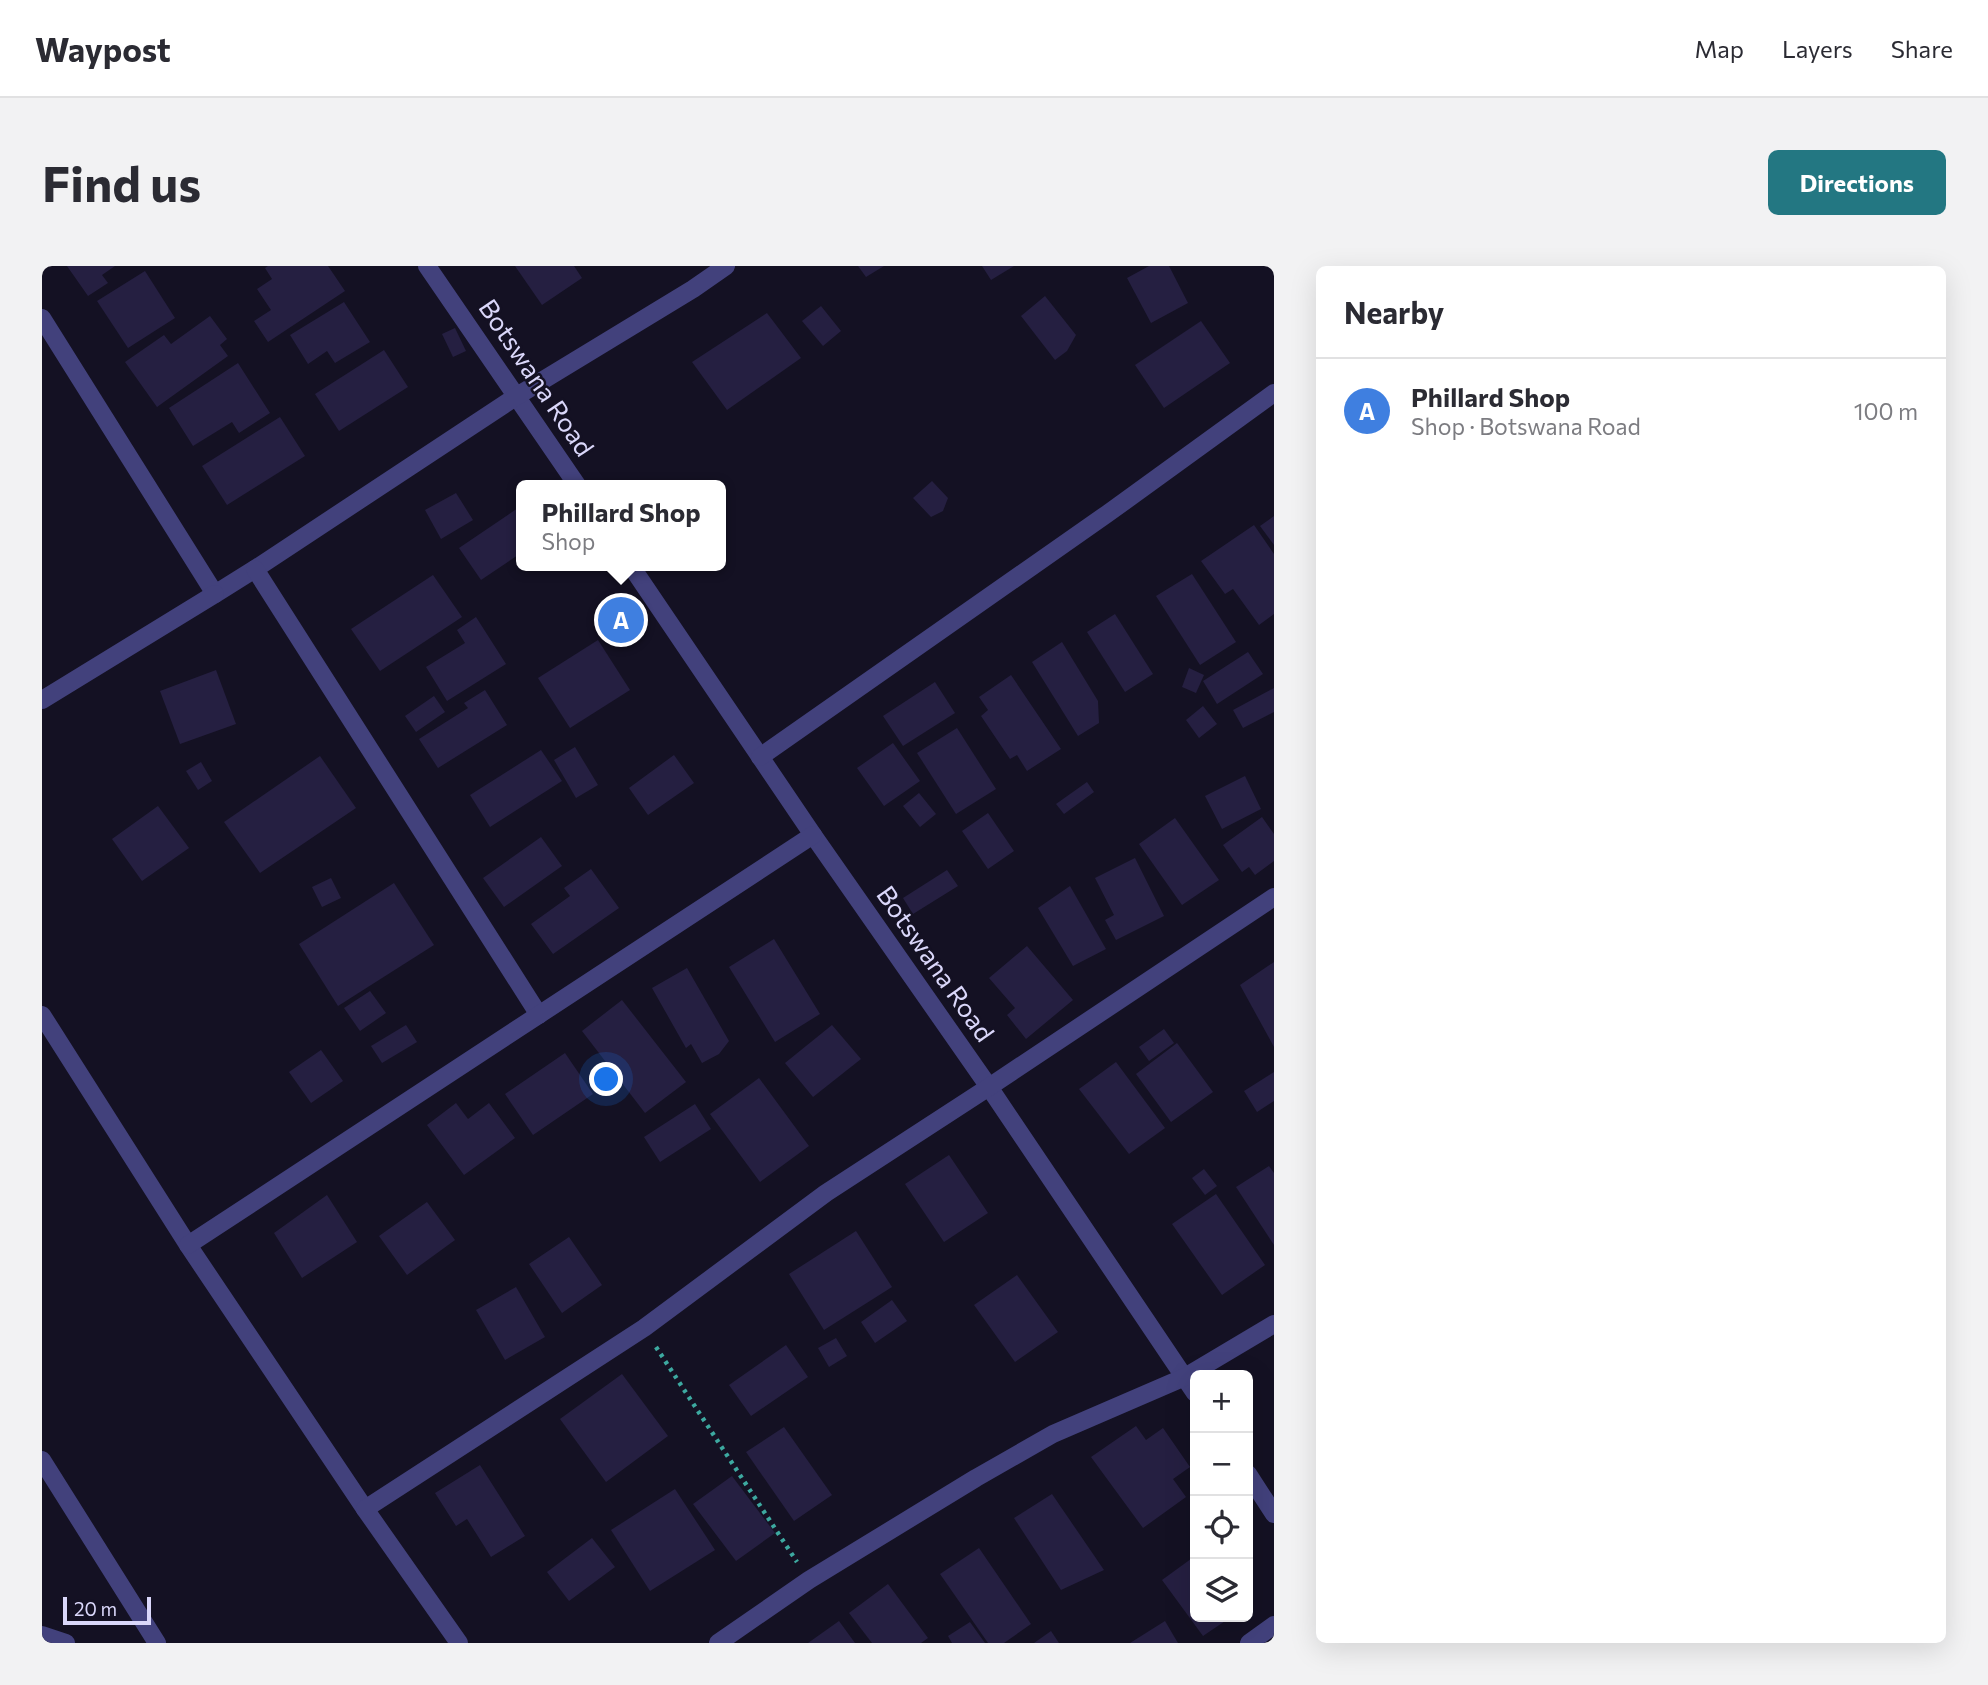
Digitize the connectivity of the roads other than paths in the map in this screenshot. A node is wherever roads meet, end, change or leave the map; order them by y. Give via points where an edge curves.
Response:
1 (428, 266) edge
2 (726, 266) edge
3 (42, 318) edge
4 (1274, 393) edge
5 (517, 396) junction
6 (574, 480) edge
7 (256, 569) junction
8 (634, 571) edge
9 (215, 593) junction
10 (42, 700) edge
11 (760, 757) junction
12 (813, 835) junction
13 (1274, 897) edge
14 (42, 1015) edge
15 (539, 1015) junction
16 (989, 1087) junction
17 (188, 1245) junction
18 (1274, 1324) edge
19 (1185, 1377) junction
20 (1190, 1385) edge
21 (42, 1460) edge
22 (1253, 1482) edge
23 (365, 1509) junction
24 (1274, 1514) edge
25 (1274, 1625) edge
26 (42, 1635) edge
27 (66, 1643) edge
28 (157, 1643) edge
29 (459, 1643) edge
30 (718, 1643) edge
31 (1249, 1643) edge

1 - 5 street, Botswana Road
2 - 5 street
3 - 9 street
4 - 11 street
5 - 6 street, Botswana Road
5 - 7 street
7 - 9 street
7 - 15 street
8 - 11 street, Botswana Road
9 - 10 street
11 - 12 street, Botswana Road
12 - 15 street
12 - 16 street, Botswana Road
13 - 16 street
14 - 17 street
15 - 17 street
16 - 19 street, Botswana Road
16 - 23 street via 826,1193 644,1328
17 - 23 street
18 - 19 street
19 - 20 street, Botswana Road
19 - 30 street via 1053,1434 809,1580
21 - 28 street
22 - 24 street
23 - 29 street
25 - 31 street
26 - 27 street

